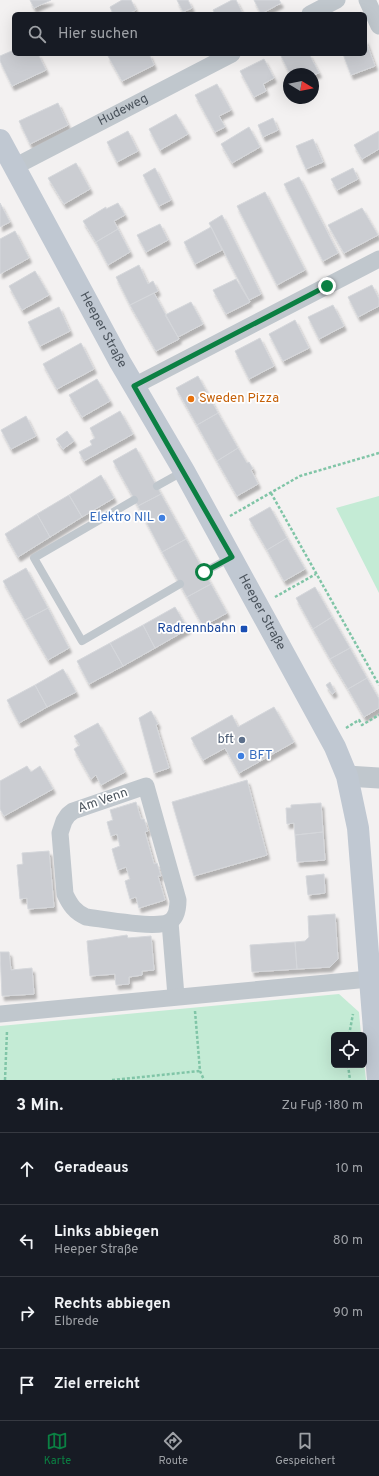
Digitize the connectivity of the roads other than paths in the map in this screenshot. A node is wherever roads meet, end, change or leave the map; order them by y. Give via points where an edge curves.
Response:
1 (337, 0) edge
2 (367, 0) edge
3 (314, 12) edge
4 (379, 26) edge
5 (228, 56) edge
6 (0, 140) edge
7 (14, 167) junction
8 (379, 259) edge
9 (134, 386) junction
10 (184, 471) junction
11 (158, 486) dead end
12 (134, 500) dead end
13 (232, 557) junction
14 (204, 572) dead end
15 (180, 584) dead end
16 (347, 776) junction
17 (379, 778) edge
18 (170, 922) junction
19 (374, 952) edge
20 (369, 979) junction
21 (176, 996) junction
22 (5, 1013) edge
23 (378, 1080) edge

1 - 3 street
2 - 4 street
5 - 7 street, Hudeweg
6 - 7 main road, Heeper Straße
7 - 9 main road, Heeper Straße
8 - 9 street
9 - 10 main road, Heeper Straße
10 - 11 lane
10 - 13 main road, Heeper Straße
12 - 15 lane via 34,558 82,641
13 - 14 lane
13 - 16 main road, Heeper Straße via 330,738
16 - 17 street
16 - 19 main road, Heeper Straße via 358,828
18 - 18 street, Am Venn via 175,916 178,900 146,786 73,811 68,815 60,833 65,894 74,910 86,917 156,924
18 - 21 street, Am Venn
19 - 20 main road, Heeper Straße
20 - 21 street
20 - 23 main road, Heeper Straße
21 - 22 street

